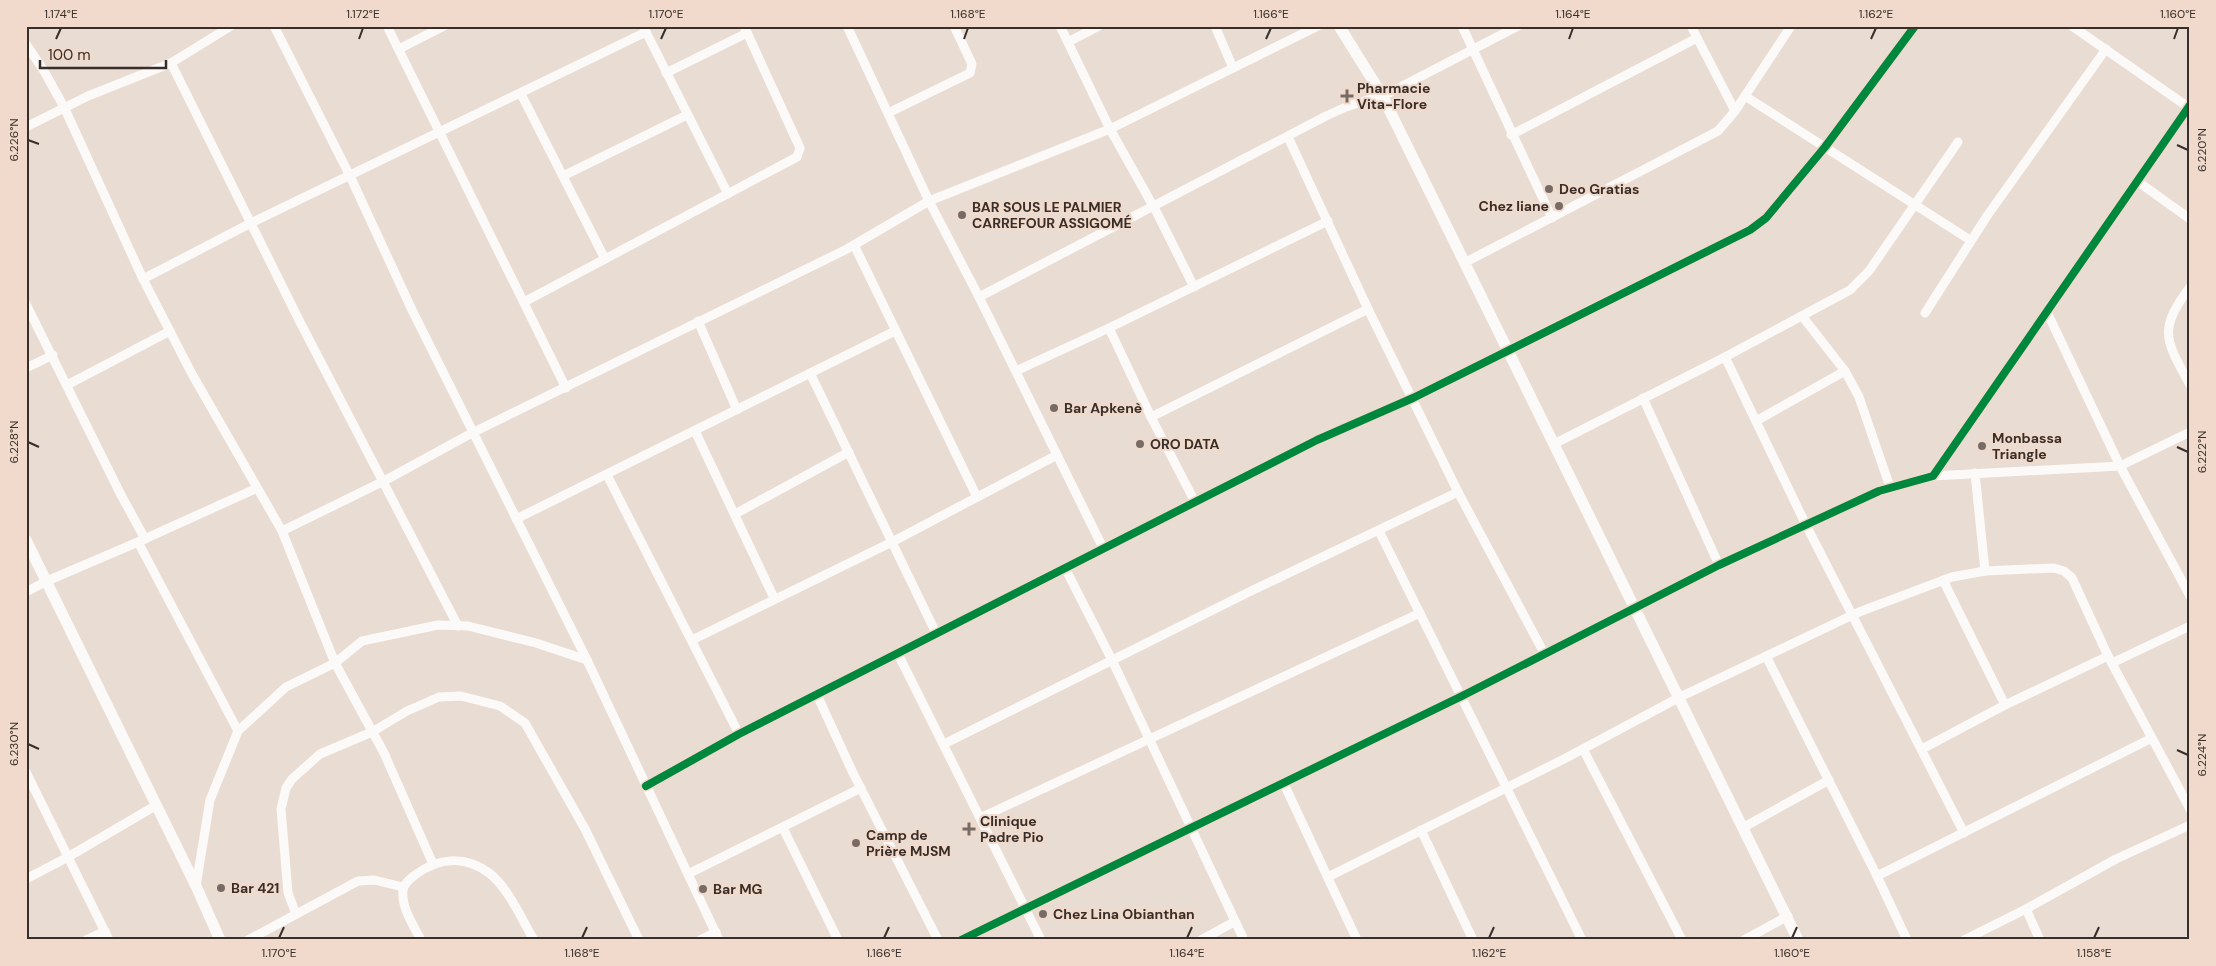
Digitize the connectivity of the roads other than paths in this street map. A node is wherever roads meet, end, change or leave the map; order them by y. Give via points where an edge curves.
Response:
1 (232, 26) edge
2 (274, 26) edge
3 (387, 26) edge
4 (444, 26) edge
5 (847, 26) edge
6 (954, 26) edge
7 (1060, 26) edge
8 (1100, 26) edge
9 (1215, 26) edge
10 (1318, 26) edge
11 (1339, 26) edge
12 (1462, 26) edge
13 (1518, 26) edge
14 (1691, 26) edge
15 (1791, 26) edge
16 (1915, 26) edge
17 (2072, 26) edge
18 (645, 29) edge
19 (746, 30) edge
20 (1697, 38) junction
21 (1068, 42) junction
22 (26, 44) edge
23 (399, 49) junction
24 (1473, 49) junction
25 (2106, 49) junction
26 (171, 63) junction
27 (1233, 68) junction
28 (666, 73) junction
29 (521, 94) junction
30 (1382, 96) junction
31 (1745, 96) junction
32 (2189, 106) edge
33 (64, 107) junction
34 (1735, 111) junction
35 (888, 113) junction
36 (687, 115) junction
37 (26, 127) edge
38 (1110, 129) junction
39 (440, 132) junction
40 (1511, 135) junction
41 (1288, 137) junction
42 (1958, 142) dead end
43 (1825, 147) junction
44 (350, 176) junction
45 (563, 176) junction
46 (2137, 181) junction
47 (728, 194) junction
48 (929, 201) junction
49 (1152, 205) junction
50 (1916, 205) junction
51 (1552, 218) junction
52 (2190, 219) edge
53 (1328, 221) junction
54 (251, 223) junction
55 (1970, 240) junction
56 (854, 245) junction
57 (605, 259) junction
58 (1464, 263) junction
59 (143, 279) junction
60 (1194, 287) junction
61 (2190, 287) edge
62 (980, 297) junction
63 (524, 302) junction
64 (26, 304) edge
65 (1368, 309) junction
66 (2047, 312) junction
67 (1925, 313) dead end
68 (1802, 316) junction
69 (698, 321) junction
70 (1109, 328) junction
71 (170, 331) junction
72 (895, 331) junction
73 (1508, 350) junction
74 (52, 355) junction
75 (1724, 357) junction
76 (26, 368) edge
77 (1016, 371) junction
78 (1845, 371) junction
79 (810, 373) junction
80 (67, 385) junction
81 (2190, 385) edge
82 (566, 388) junction
83 (1413, 398) junction
84 (1643, 398) junction
85 (737, 410) junction
86 (1151, 417) junction
87 (1756, 421) junction
88 (695, 431) junction
89 (2190, 432) edge
90 (472, 433) junction
91 (1554, 444) junction
92 (848, 452) junction
93 (1057, 455) junction
94 (2120, 466) junction
95 (1975, 473) junction
96 (607, 475) junction
97 (1933, 476) junction
98 (384, 481) junction
99 (1890, 487) junction
100 (257, 488) junction
101 (1458, 492) junction
102 (977, 497) junction
103 (1195, 502) junction
104 (735, 514) junction
105 (516, 519) junction
106 (1806, 525) junction
107 (282, 531) junction
108 (1379, 531) junction
109 (26, 540) edge
110 (142, 541) junction
111 (892, 542) junction
112 (1103, 548) junction
113 (1719, 565) junction
114 (1065, 568) junction
115 (1985, 571) junction
116 (1943, 580) junction
117 (47, 581) junction
118 (26, 592) edge
119 (2190, 596) edge
120 (774, 598) junction
121 (1634, 610) junction
122 (1420, 613) junction
123 (1853, 615) junction
124 (458, 626) junction
125 (2190, 626) edge
126 (936, 633) junction
127 (692, 640) junction
128 (1544, 653) junction
129 (898, 654) junction
130 (1766, 656) junction
131 (587, 660) junction
132 (1112, 660) junction
133 (2110, 660) junction
134 (334, 663) junction
135 (817, 695) junction
136 (1462, 696) junction
137 (1680, 697) junction
138 (2004, 705) junction
139 (238, 732) junction
140 (372, 732) junction
141 (739, 734) junction
142 (2152, 738) junction
143 (1148, 740) junction
144 (944, 744) junction
145 (1583, 749) junction
146 (1922, 750) junction
147 (26, 772) edge
148 (1829, 780) junction
149 (1284, 784) junction
150 (646, 786) junction
151 (861, 788) junction
152 (1507, 788) junction
153 (156, 806) junction
154 (2190, 809) edge
155 (980, 818) junction
156 (2190, 825) edge
157 (1744, 827) junction
158 (783, 828) junction
159 (1192, 828) junction
160 (1421, 830) junction
161 (1964, 832) junction
162 (68, 857) junction
163 (433, 864) junction
164 (688, 874) junction
165 (1877, 876) junction
166 (1328, 877) junction
167 (26, 879) edge
168 (196, 886) junction
169 (403, 887) junction
170 (2026, 909) junction
171 (1026, 910) junction
172 (296, 914) junction
173 (1788, 916) junction
174 (1234, 922) junction
175 (105, 931) junction
176 (717, 936) edge
177 (86, 940) edge
178 (110, 940) edge
179 (220, 940) edge
180 (248, 940) edge
181 (421, 940) edge
182 (534, 940) edge
183 (638, 940) edge
184 (700, 940) edge
185 (838, 940) edge
186 (938, 940) edge
187 (961, 940) edge
188 (1041, 940) edge
189 (1201, 940) edge
190 (1244, 940) edge
191 (1357, 940) edge
192 (1473, 940) edge
193 (1582, 940) edge
194 (1682, 940) edge
195 (1744, 940) edge
196 (1798, 940) edge
197 (1907, 940) edge
198 (1964, 940) edge
199 (2040, 940) edge

1 - 26 street
2 - 44 street
3 - 23 street
4 - 23 street
5 - 35 street
6 - 35 street via 972,64 970,73
7 - 21 street
8 - 21 street
9 - 27 street
10 - 27 street
11 - 30 street
12 - 24 street
13 - 24 street
14 - 20 street
15 - 31 street
16 - 43 street
17 - 25 street
18 - 28 street
18 - 29 street
19 - 28 street
19 - 47 street via 800,153 794,160
20 - 34 street
20 - 40 street
21 - 38 street
22 - 33 street
23 - 39 street
24 - 30 street
24 - 40 street
25 - 32 street
25 - 55 street
26 - 33 street
26 - 54 street
27 - 38 street
28 - 36 street
29 - 39 street
29 - 45 street
30 - 41 street via 1346,107
30 - 58 street
31 - 34 street
31 - 43 street
32 - 46 street
33 - 37 street
33 - 59 street
34 - 51 street via 1718,131
35 - 48 street
36 - 45 street
36 - 47 street
38 - 48 street
38 - 49 street
39 - 44 street
39 - 63 street
40 - 51 street
41 - 49 street
41 - 53 street
42 - 50 street
43 - 50 street
43 - 73 street via 1759,224
44 - 54 street
44 - 90 street
45 - 57 street
46 - 52 street
46 - 66 street
47 - 57 street
48 - 56 street
48 - 62 street
49 - 60 street
49 - 62 street
50 - 55 street
50 - 68 street via 1861,280 1850,290
51 - 58 street
53 - 60 street
53 - 65 street
54 - 59 street
54 - 98 street
55 - 67 street
56 - 69 street
56 - 72 street
57 - 63 street
58 - 73 street
59 - 71 street
60 - 70 street
61 - 81 street via 2176,305 2167,328 2171,350
62 - 77 street
63 - 82 street
64 - 74 street
65 - 83 street
65 - 86 street
66 - 94 street
66 - 97 street
68 - 75 street
68 - 78 street
69 - 82 street
69 - 85 street
70 - 77 street
70 - 86 street
71 - 80 street
71 - 100 street
72 - 79 street
72 - 102 street
73 - 83 street
73 - 91 street
74 - 76 street
74 - 80 street
75 - 84 street
75 - 87 street
77 - 93 street
78 - 87 street
78 - 99 street via 1859,396
79 - 85 street
79 - 92 street
80 - 110 street
82 - 90 street
83 - 101 street
83 - 103 street via 1317,440
84 - 91 street
84 - 113 street
85 - 88 street
86 - 103 street
87 - 106 street
88 - 96 street
88 - 104 street
89 - 94 street
90 - 98 street
90 - 105 street
91 - 121 street
92 - 104 street
92 - 111 street
93 - 102 street
93 - 112 street
94 - 95 street
94 - 119 street
95 - 97 street
95 - 115 street
96 - 105 street
96 - 127 street
97 - 99 street
98 - 107 street
98 - 124 street
99 - 106 street
100 - 107 street
100 - 110 street
101 - 108 street
101 - 128 street
102 - 111 street
103 - 112 street
104 - 120 street
105 - 131 street
106 - 113 street
106 - 123 street
107 - 134 street
108 - 122 street
108 - 132 street
109 - 117 street
110 - 117 street
110 - 139 street
111 - 120 street
111 - 126 street
112 - 114 street
113 - 121 street
114 - 126 street
114 - 132 street
115 - 116 street
115 - 133 street via 2054,568 2064,571 2072,578
116 - 123 street
116 - 138 street
117 - 118 street
117 - 153 street
120 - 127 street
121 - 128 street
121 - 137 street
122 - 136 street
122 - 143 street
123 - 130 street
123 - 146 street
124 - 131 street via 502,633
124 - 134 street via 438,625 362,641
125 - 133 street
126 - 129 street
127 - 141 street
128 - 136 street
129 - 135 street
129 - 144 street
130 - 137 street
130 - 148 street
131 - 150 street
132 - 143 street
132 - 144 street
133 - 138 street
133 - 142 street
134 - 139 street via 286,687
134 - 140 street
135 - 141 street
135 - 151 street
136 - 149 street
136 - 152 street
137 - 145 street
137 - 157 street
138 - 146 street
139 - 168 street via 210,800
140 - 163 street
140 - 172 street via 320,754 286,788 281,809 283,843 288,893
140 - 183 street via 407,711 445,696 478,699 515,714 525,723 585,829
141 - 150 street
142 - 154 street
142 - 161 street
143 - 155 street
143 - 159 street
144 - 155 street
145 - 152 street
145 - 194 street
146 - 161 street
147 - 162 street
148 - 157 street
148 - 165 street
149 - 159 street
149 - 166 street
150 - 164 street
151 - 158 street
151 - 186 street
152 - 160 street
152 - 193 street
153 - 162 street
153 - 168 street
155 - 171 street
156 - 170 street via 2116,859
157 - 173 street
158 - 164 street
158 - 185 street
159 - 171 street
159 - 174 street
160 - 166 street
160 - 192 street
161 - 165 street
162 - 167 street
162 - 175 street
163 - 169 street
163 - 182 street via 463,861 488,872 500,884
164 - 176 street
165 - 197 street
166 - 191 street
168 - 179 street
169 - 172 street via 374,880 358,881
169 - 181 street via 406,910
170 - 198 street
170 - 199 street
171 - 187 street
171 - 188 street
172 - 180 street
173 - 195 street
173 - 196 street
174 - 189 street
174 - 190 street
175 - 177 street
175 - 178 street
176 - 184 street

